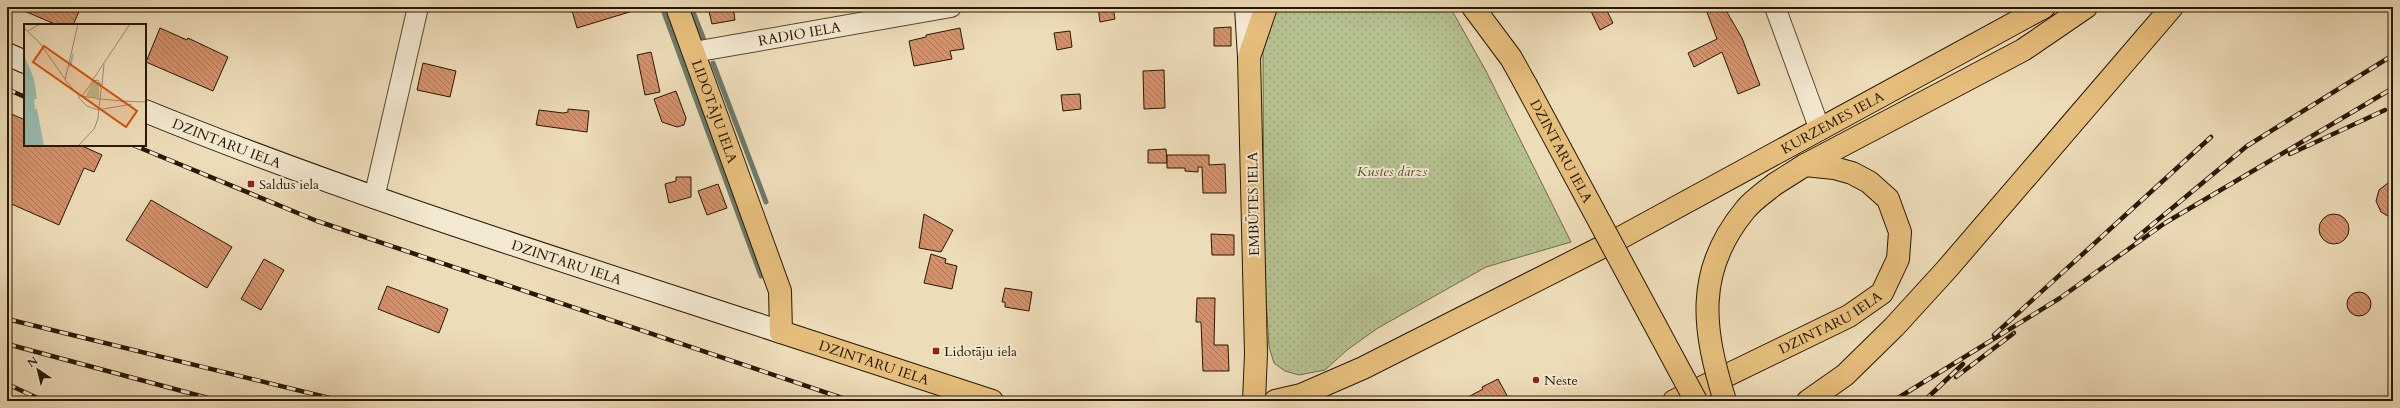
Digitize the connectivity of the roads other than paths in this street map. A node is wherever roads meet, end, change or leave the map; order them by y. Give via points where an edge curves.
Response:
1 (418, 7) edge
2 (676, 7) edge
3 (951, 7) edge
4 (1246, 7) edge
5 (1266, 7) edge
6 (1473, 7) edge
7 (1483, 7) edge
8 (1774, 7) edge
9 (2044, 7) edge
10 (2086, 7) edge
11 (2172, 7) edge
12 (694, 52) junction
13 (7, 54) edge
14 (1249, 57) junction
15 (1511, 58) junction
16 (24, 62) edge
17 (146, 112) edge
18 (1820, 130) junction
19 (1805, 165) junction
20 (374, 198) junction
21 (781, 332) junction
22 (992, 401) edge
23 (1254, 401) edge
24 (1275, 401) edge
25 (1674, 401) edge
26 (1696, 401) edge
27 (1725, 401) edge
28 (1808, 401) edge

1 - 20 street
2 - 12 main road, LIDOTĀJU IELA
3 - 12 street, RADIO IELA
4 - 14 street, EMBŪTES IELA
5 - 14 main road
6 - 15 main road, DZINTARU IELA
7 - 15 street
8 - 18 street
9 - 18 main road, KURZEMES IELA
10 - 19 main road via 2023,50
11 - 28 main road via 1894,327 1845,374
12 - 21 main road, LIDOTĀJU IELA via 780,291
13 - 16 street
14 - 23 main road, EMBŪTES IELA via 1256,354
15 - 26 main road, DZINTARU IELA, bridge
17 - 20 street, DZINTARU IELA
18 - 24 main road, KURZEMES IELA via 1620,238 1363,368 1301,395
19 - 25 main road, DZINTARU IELA via 1852,173 1869,182 1888,199 1900,232 1898,259 1882,293 1849,316
19 - 27 main road, bridge via 1775,184 1746,209 1728,234 1715,262 1708,289 1706,321 1711,351
20 - 21 street, DZINTARU IELA
21 - 22 main road, DZINTARU IELA

